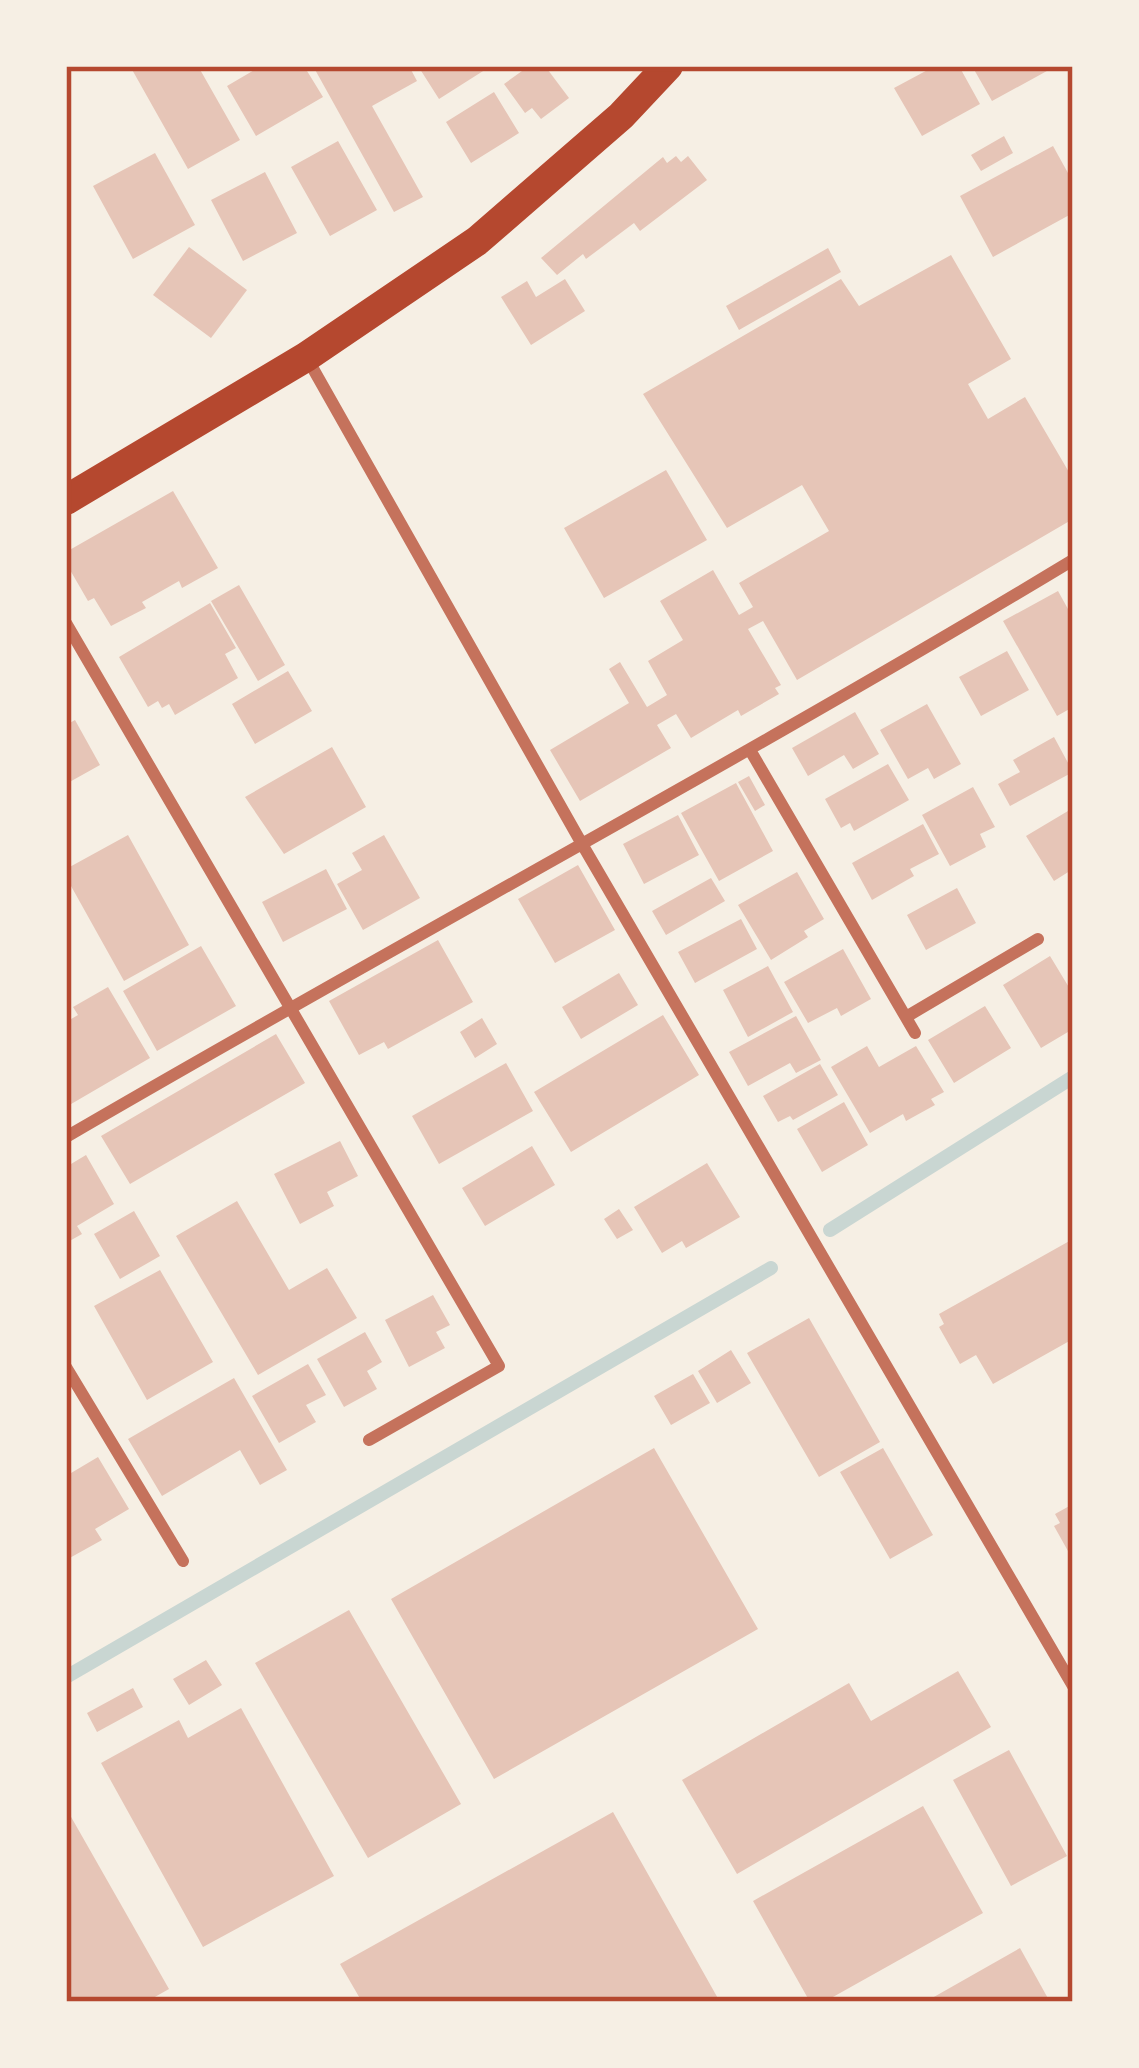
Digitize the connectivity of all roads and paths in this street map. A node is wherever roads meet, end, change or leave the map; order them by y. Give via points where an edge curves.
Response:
1 (668, 66) edge
2 (306, 357) junction
3 (66, 500) edge
4 (1069, 562) edge
5 (1073, 580) edge
6 (66, 622) edge
7 (750, 751) junction
8 (582, 844) junction
9 (1038, 939) dead end
10 (289, 1007) junction
11 (906, 1017) junction
12 (915, 1033) dead end
13 (66, 1137) edge
14 (66, 1367) edge
15 (369, 1440) dead end
16 (183, 1561) dead end
17 (1073, 1686) edge

1 - 2 main road via 477,241
2 - 3 main road
2 - 8 street
4 - 5 street
4 - 7 street
6 - 10 street
7 - 8 street
7 - 11 street
8 - 10 street
8 - 17 street
9 - 11 street
10 - 13 street
10 - 15 street via 499,1366
11 - 12 street
14 - 16 street

